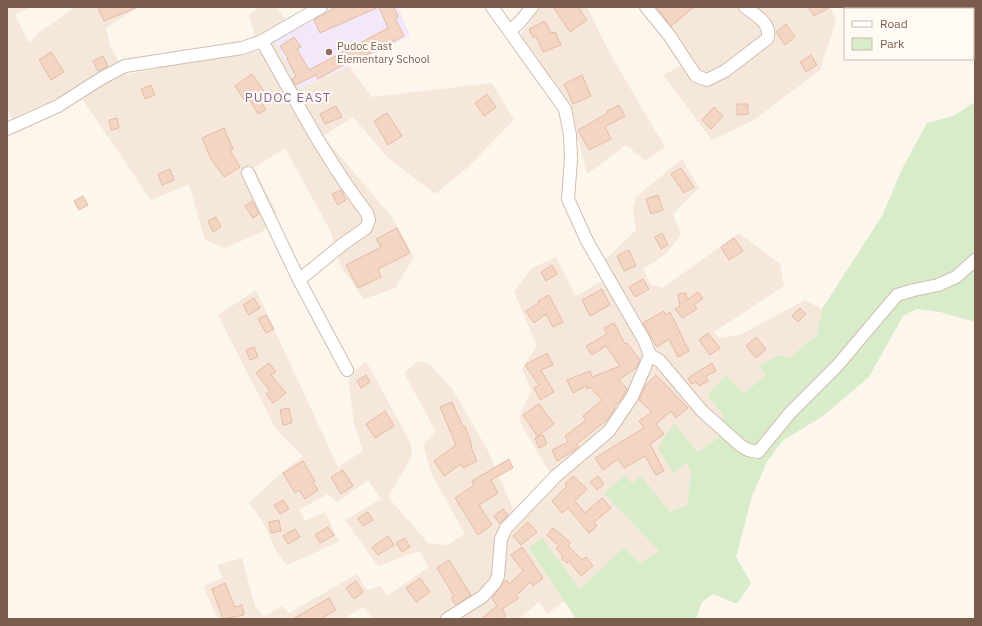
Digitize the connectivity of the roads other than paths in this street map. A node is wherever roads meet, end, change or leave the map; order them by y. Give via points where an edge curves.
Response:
1 (321, 7) edge
2 (492, 7) edge
3 (532, 7) edge
4 (646, 7) edge
5 (745, 7) edge
6 (509, 31) junction
7 (262, 41) junction
8 (7, 129) edge
9 (248, 173) dead end
10 (975, 260) edge
11 (299, 280) junction
12 (650, 355) junction
13 (347, 370) dead end
14 (447, 619) edge

1 - 7 street
2 - 6 street
3 - 6 street
4 - 5 street via 669,35 696,76 707,80 725,71 767,39 767,26
6 - 12 street via 565,109 571,159 568,199 587,241 644,340
7 - 8 street via 242,48 125,66 58,106
7 - 11 street via 312,130 367,213 369,220 366,228
9 - 11 street
10 - 12 street via 956,277 938,285 897,295 837,366 790,413 758,452 740,445 702,411 660,361
11 - 13 street
12 - 14 street via 632,397 608,431 556,476 506,528 501,539 498,576 495,583 482,597

